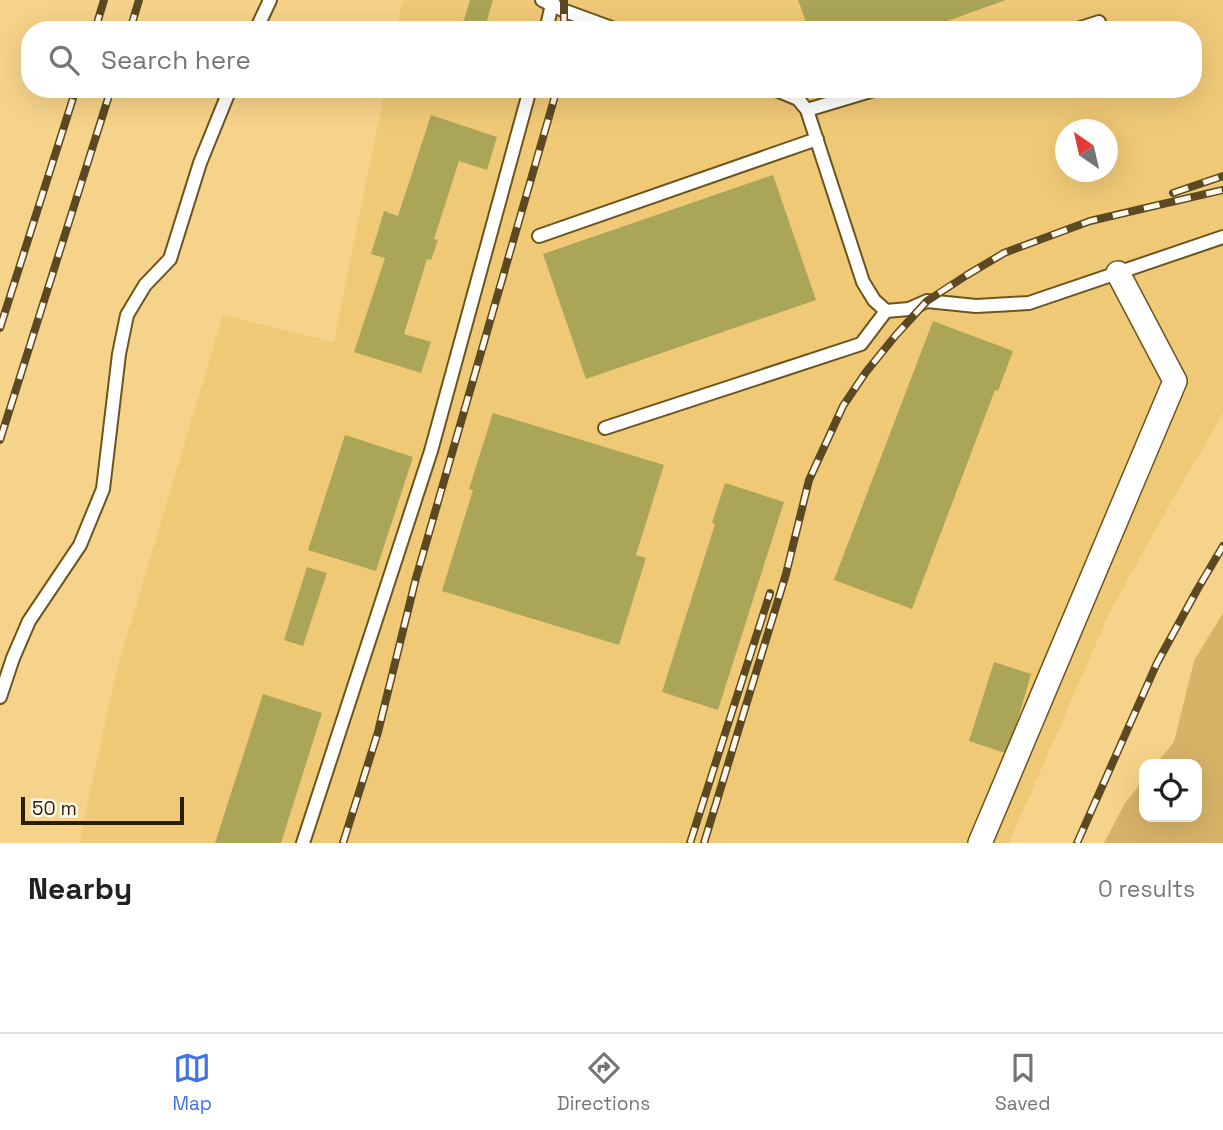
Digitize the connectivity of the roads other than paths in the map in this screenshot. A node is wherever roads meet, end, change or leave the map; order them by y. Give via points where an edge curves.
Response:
1 (270, 0) edge
2 (549, 1) edge
3 (260, 21) edge
4 (547, 21) edge
5 (592, 21) edge
6 (226, 98) edge
7 (528, 98) edge
8 (796, 98) edge
9 (847, 98) edge
10 (807, 110) junction
11 (817, 139) junction
12 (539, 236) dead end
13 (1223, 237) edge
14 (1118, 273) junction
15 (886, 312) junction
16 (605, 428) dead end
17 (0, 697) edge
18 (303, 843) edge
19 (980, 843) edge

1 - 3 lane
2 - 4 lane
2 - 5 lane
6 - 17 lane via 200,163 170,260 145,285 127,315 103,489 79,545 29,621
7 - 18 lane via 431,451
8 - 10 lane
9 - 10 lane
10 - 11 lane
11 - 12 lane
11 - 15 lane via 863,282
13 - 14 lane
14 - 15 lane via 1029,303 976,306 927,301
14 - 19 street via 1175,381
15 - 16 lane via 862,344

